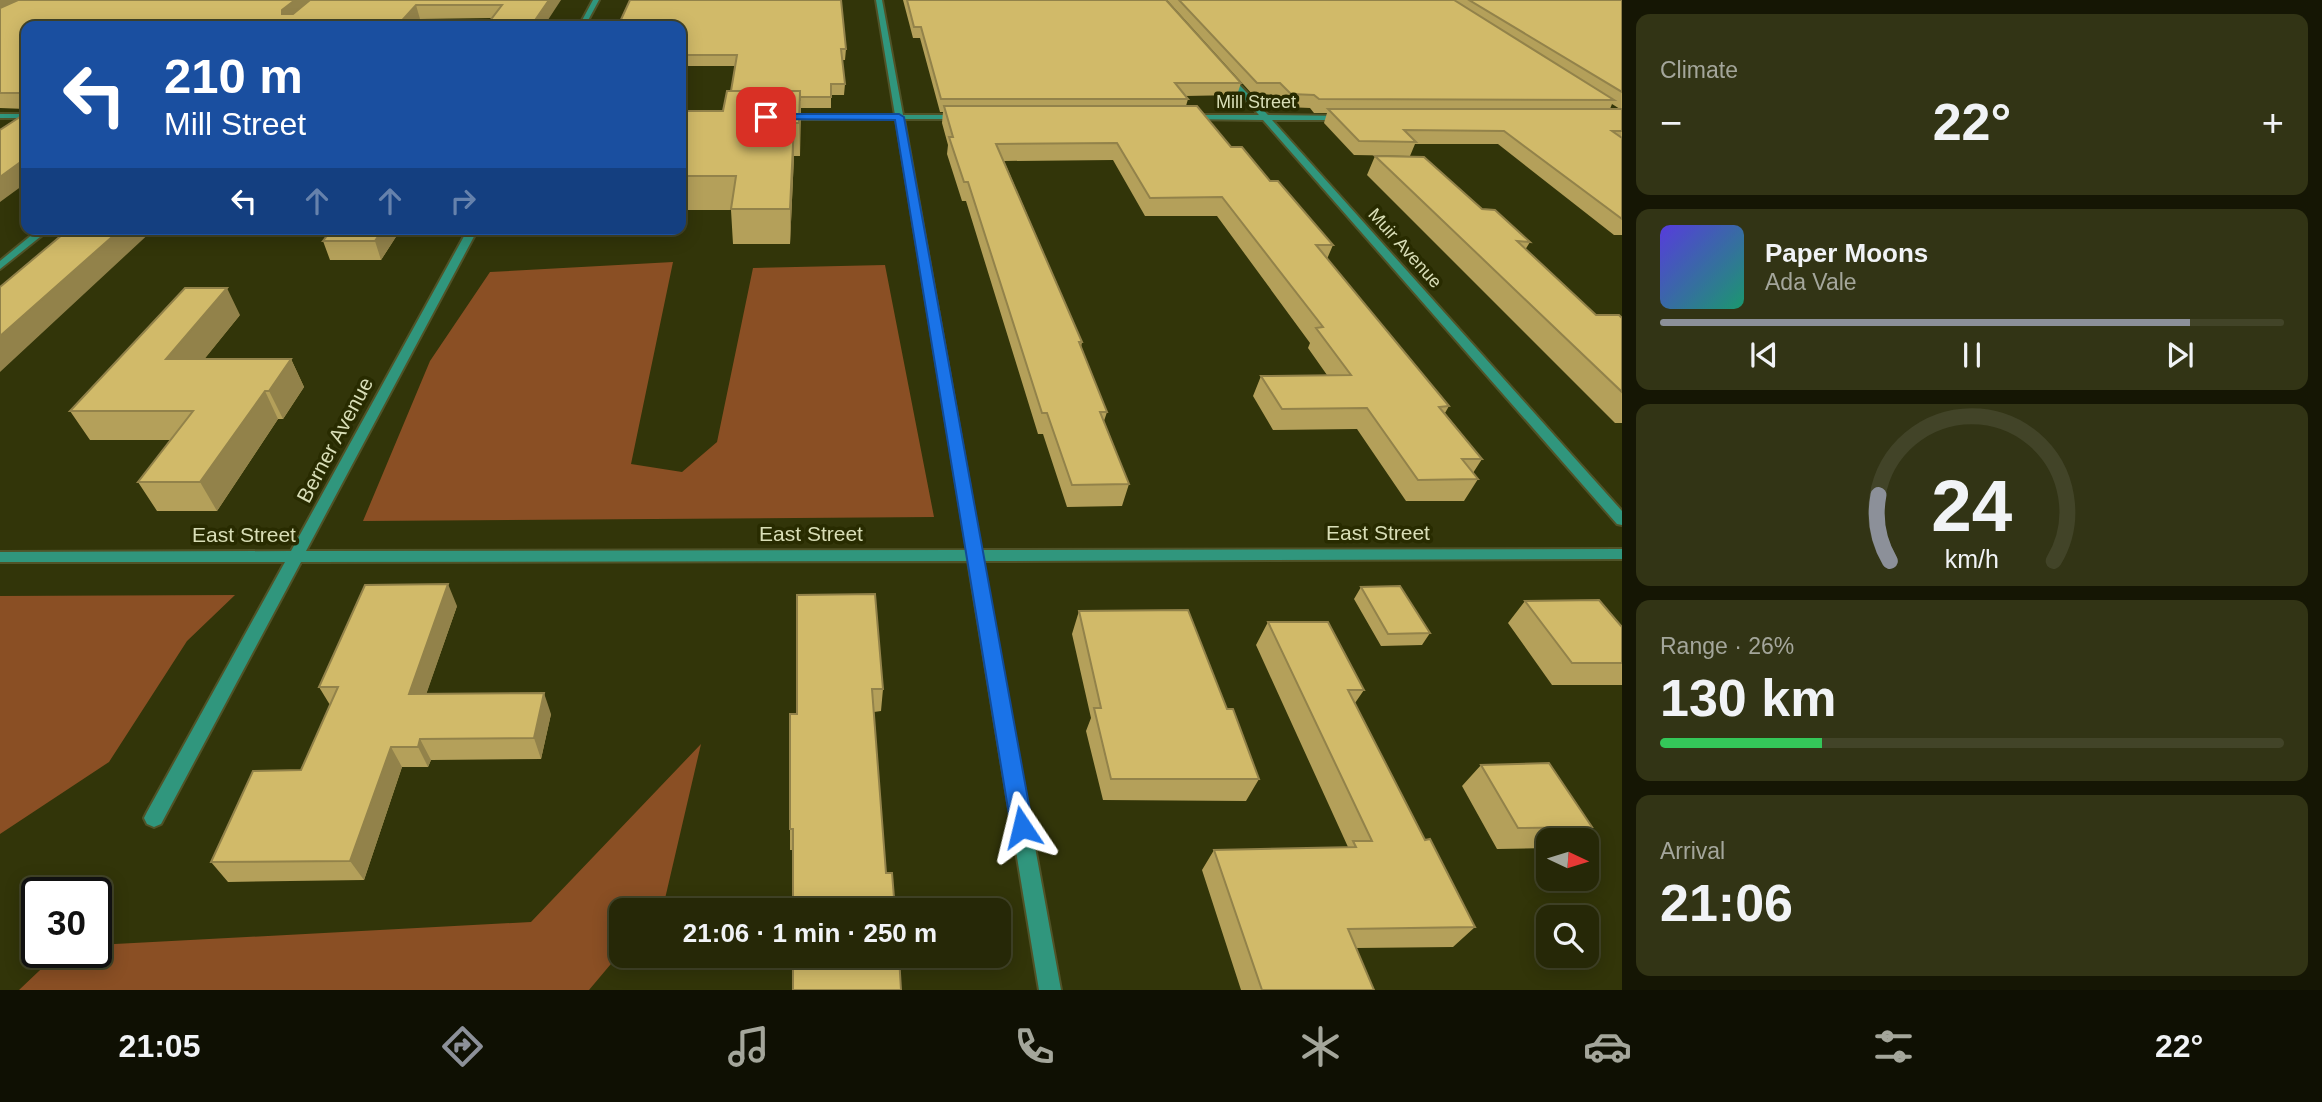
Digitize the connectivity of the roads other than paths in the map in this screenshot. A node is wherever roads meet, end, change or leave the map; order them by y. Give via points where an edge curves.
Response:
1 (596, 0) edge
2 (878, 0) edge
3 (585, 21) edge
4 (1222, 69) edge
5 (0, 116) edge
6 (21, 116) edge
7 (766, 117) edge
8 (899, 117) junction
9 (968, 117) edge
10 (1185, 117) edge
11 (1266, 117) junction
12 (1350, 118) edge
13 (38, 235) edge
14 (469, 235) edge
15 (0, 267) edge
16 (1622, 520) edge
17 (1622, 554) edge
18 (975, 555) junction
19 (295, 556) junction
20 (0, 557) edge
21 (155, 818) dead end
22 (1050, 990) edge

1 - 3 street
2 - 8 street
4 - 11 street, Muir Avenue
5 - 6 street
7 - 8 street
8 - 9 street
8 - 18 street
10 - 11 street, Mill Street
11 - 12 street, Mill Street
11 - 16 street, Muir Avenue
13 - 15 street
14 - 19 street, Berner Avenue
17 - 18 street, East Street
18 - 19 street, East Street
18 - 22 street
19 - 20 street, East Street
19 - 21 street, Berner Avenue

